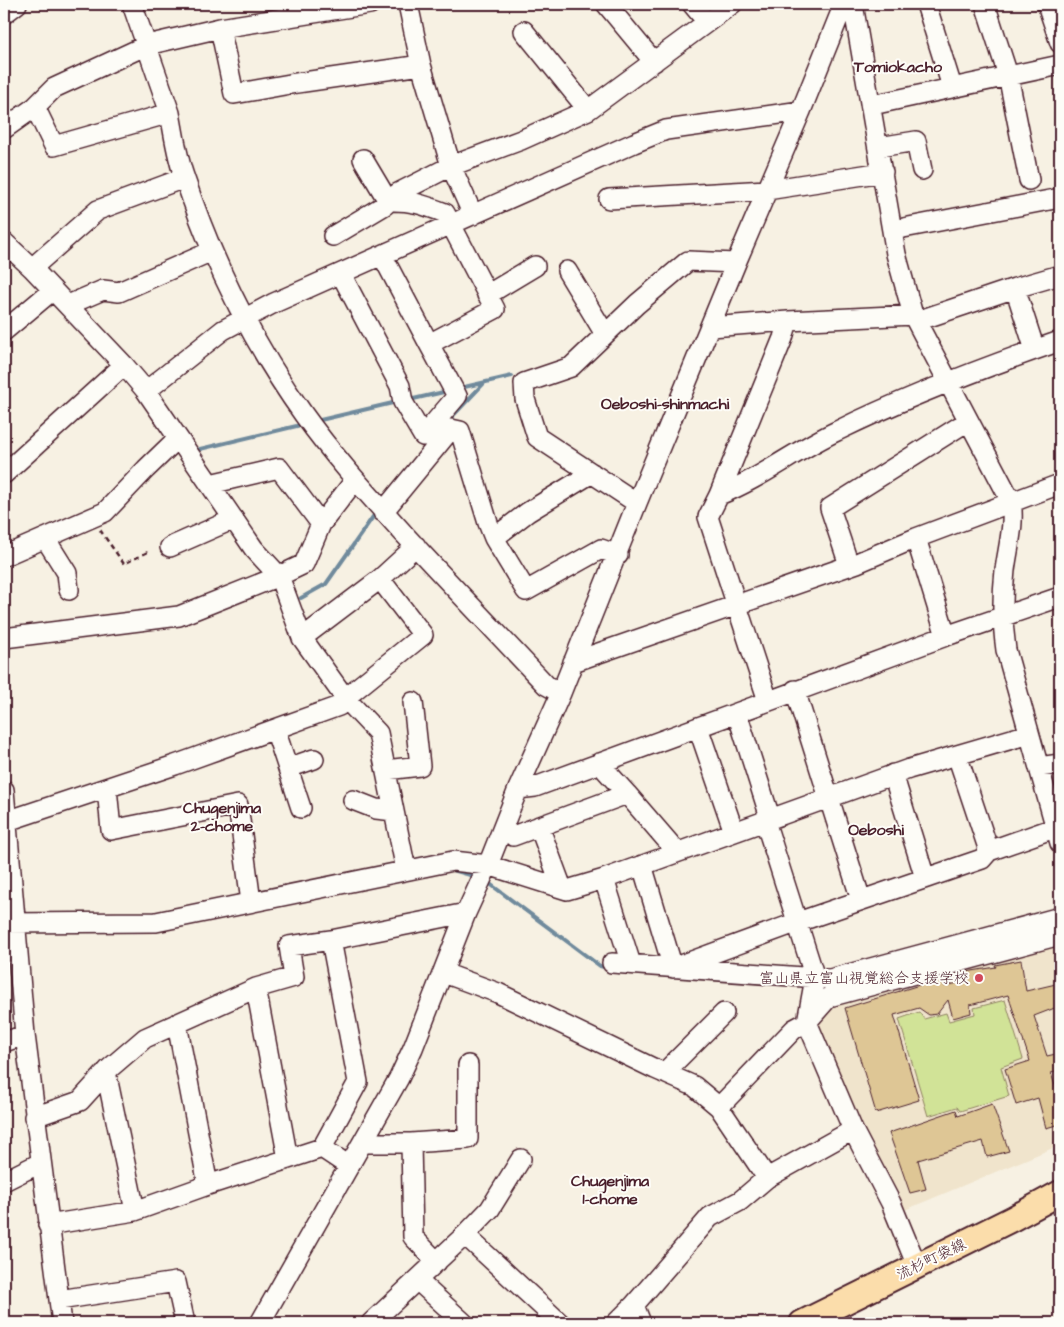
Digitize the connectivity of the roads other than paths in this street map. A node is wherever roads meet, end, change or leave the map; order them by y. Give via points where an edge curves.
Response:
1 (17, 4) edge
2 (132, 4) edge
3 (370, 4) edge
4 (408, 4) edge
5 (606, 4) edge
6 (692, 4) edge
7 (732, 4) edge
8 (844, 4) edge
9 (853, 4) edge
10 (926, 4) edge
11 (985, 4) edge
12 (1047, 4) edge
13 (4, 14) edge
14 (707, 22) junction
15 (220, 28) junction
16 (524, 31) dead end
17 (1060, 43) edge
18 (147, 45) junction
19 (654, 62) junction
20 (421, 65) junction
21 (1060, 65) edge
22 (1008, 75) junction
23 (952, 87) junction
24 (872, 105) junction
25 (35, 107) junction
26 (588, 110) junction
27 (801, 111) junction
28 (170, 113) junction
29 (4, 129) edge
30 (879, 147) junction
31 (363, 160) dead end
32 (451, 166) junction
33 (922, 170) dead end
34 (884, 172) junction
35 (184, 178) junction
36 (1029, 180) dead end
37 (767, 190) junction
38 (1060, 198) edge
39 (609, 199) dead end
40 (388, 201) junction
41 (473, 215) junction
42 (451, 226) junction
43 (892, 230) junction
44 (333, 236) dead end
45 (4, 242) edge
46 (212, 251) junction
47 (382, 255) junction
48 (736, 263) junction
49 (535, 266) dead end
50 (32, 268) junction
51 (567, 271) dead end
52 (341, 274) junction
53 (1060, 275) edge
54 (1015, 288) junction
55 (53, 290) junction
56 (487, 295) junction
57 (68, 305) junction
58 (915, 318) junction
59 (244, 319) junction
60 (788, 321) junction
61 (710, 327) junction
62 (4, 331) edge
63 (605, 334) junction
64 (1060, 342) edge
65 (429, 344) junction
66 (1035, 350) junction
67 (124, 365) junction
68 (948, 383) junction
69 (146, 392) junction
70 (968, 421) junction
71 (178, 439) junction
72 (592, 473) junction
73 (4, 474) edge
74 (355, 480) junction
75 (210, 484) junction
76 (1060, 484) edge
77 (719, 495) junction
78 (1011, 501) junction
79 (637, 503) junction
80 (383, 512) junction
81 (234, 519) junction
82 (321, 524) junction
83 (45, 538) junction
84 (494, 538) junction
85 (916, 538) junction
86 (416, 546) junction
87 (170, 547) dead end
88 (618, 555) junction
89 (4, 556) edge
90 (849, 565) junction
91 (279, 576) junction
92 (380, 579) junction
93 (69, 590) dead end
94 (1060, 597) edge
95 (737, 605) junction
96 (1002, 618) junction
97 (946, 636) junction
98 (4, 638) edge
99 (302, 638) junction
100 (573, 662) junction
101 (795, 690) junction
102 (561, 693) junction
103 (345, 698) junction
104 (768, 701) junction
105 (413, 702) dead end
106 (737, 712) junction
107 (698, 727) junction
108 (275, 729) junction
109 (1029, 734) junction
110 (957, 755) junction
111 (314, 759) dead end
112 (599, 763) junction
113 (1060, 764) edge
114 (288, 768) junction
115 (1038, 768) junction
116 (386, 770) junction
117 (893, 774) junction
118 (107, 788) junction
119 (518, 789) junction
120 (4, 790) edge
121 (627, 794) junction
122 (828, 798) junction
123 (354, 800) dead end
124 (301, 808) dead end
125 (394, 811) junction
126 (7, 821) junction
127 (765, 821) junction
128 (540, 826) junction
129 (734, 832) junction
130 (1059, 832) edge
131 (513, 836) dead end
132 (989, 851) junction
133 (678, 852) junction
134 (488, 865) junction
135 (642, 865) junction
136 (406, 870) junction
137 (924, 878) junction
138 (604, 879) junction
139 (562, 888) junction
140 (861, 900) junction
141 (251, 902) junction
142 (466, 913) junction
143 (1060, 917) edge
144 (798, 922) junction
145 (13, 926) edge
146 (1060, 935) edge
147 (332, 940) junction
148 (612, 963) dead end
149 (631, 964) junction
150 (673, 968) junction
151 (444, 973) junction
152 (815, 978) junction
153 (256, 988) junction
154 (724, 1013) dead end
155 (807, 1022) junction
156 (177, 1024) junction
157 (25, 1035) junction
158 (4, 1042) edge
159 (468, 1065) dead end
160 (106, 1072) junction
161 (664, 1072) junction
162 (719, 1107) junction
163 (34, 1117) junction
164 (853, 1130) junction
165 (362, 1143) junction
166 (412, 1143) junction
167 (322, 1148) junction
168 (288, 1158) junction
169 (521, 1160) dead end
170 (40, 1163) junction
171 (349, 1166) junction
172 (767, 1178) junction
173 (4, 1182) edge
174 (208, 1185) junction
175 (1060, 1193) edge
176 (134, 1211) junction
177 (48, 1225) junction
178 (466, 1235) junction
179 (437, 1262) junction
180 (916, 1266) junction
181 (417, 1280) junction
182 (59, 1300) junction
183 (634, 1305) junction
184 (62, 1323) edge
185 (185, 1323) edge
186 (260, 1323) edge
187 (371, 1323) edge
188 (463, 1323) edge
189 (560, 1323) edge
190 (616, 1323) edge
191 (641, 1323) edge
192 (802, 1323) edge

1 - 13 street
2 - 18 street
3 - 15 street
4 - 20 street
5 - 19 street
6 - 14 street
7 - 14 street
8 - 27 street
9 - 24 street
10 - 23 street
11 - 22 street
12 - 17 street
14 - 19 street
15 - 18 street
15 - 20 street via 234,94
16 - 26 street
18 - 25 street via 54,88
18 - 28 street
19 - 26 street
20 - 32 street
21 - 22 street
22 - 23 street
22 - 36 street
23 - 24 street
24 - 30 street
25 - 28 street via 54,146
25 - 29 street
26 - 32 street
27 - 37 street
27 - 41 street via 666,130
28 - 35 street
30 - 33 street via 916,141
30 - 34 street
31 - 40 street
32 - 40 street
32 - 41 street
34 - 37 street
34 - 43 street
35 - 46 street
35 - 50 street via 98,210
37 - 39 street
37 - 48 street
38 - 43 street
40 - 42 street via 406,200 445,213
40 - 44 street
41 - 42 street
42 - 47 street
42 - 56 street
43 - 58 street
45 - 50 street
46 - 57 street via 119,292 104,290
46 - 59 street
47 - 52 street
47 - 65 street
48 - 61 street
48 - 63 street via 688,261
49 - 56 street
50 - 55 street
51 - 63 street
52 - 59 street
52 - 65 street via 423,436 457,396
53 - 54 street
54 - 58 street
54 - 66 street
55 - 57 street
55 - 62 street
56 - 65 street via 495,309
57 - 67 street
58 - 60 street
58 - 68 street
59 - 69 street via 223,330
59 - 74 street via 304,415
60 - 61 street
60 - 77 street
61 - 79 street
63 - 72 street via 571,367 524,383 525,399 537,437
64 - 66 street
66 - 68 street
67 - 69 street
67 - 73 street
68 - 70 street
68 - 77 street via 834,432 744,485
69 - 71 street
70 - 78 street
70 - 90 street via 830,508
71 - 75 street
71 - 83 street via 105,512
72 - 79 street
72 - 84 street via 528,512
74 - 80 street
74 - 82 street
75 - 81 street
75 - 82 street via 279,468
76 - 78 street
77 - 95 street via 708,517
78 - 85 street
78 - 96 street via 1013,513
79 - 88 street
80 - 84 street via 451,429 460,431
80 - 86 street
81 - 87 street
81 - 91 street via 254,549
82 - 91 street via 304,564
83 - 89 street
83 - 93 street via 67,573
84 - 88 street via 526,591 601,549
85 - 90 street
85 - 97 street
86 - 92 street
86 - 102 street via 546,685
88 - 100 street
90 - 95 street
91 - 98 street via 179,616
91 - 99 street
92 - 99 street
92 - 103 street via 423,635
94 - 96 street
95 - 100 street
95 - 104 street
96 - 97 street
96 - 109 street via 1006,650
97 - 101 street
99 - 103 street
100 - 102 street
101 - 104 street
101 - 122 street
102 - 119 street
103 - 108 street via 339,706
103 - 116 street via 378,733
104 - 106 street
105 - 116 street via 420,766
106 - 107 street
106 - 127 street via 768,811
107 - 112 street
107 - 129 street
108 - 114 street
108 - 118 street
109 - 110 street
109 - 115 street
110 - 117 street
110 - 132 street
111 - 114 street
112 - 119 street via 535,787
112 - 121 street
113 - 115 street
114 - 124 street
115 - 130 street
116 - 125 street
117 - 122 street
117 - 137 street
118 - 126 street
118 - 141 street via 111,830 238,805
119 - 134 street
120 - 126 street
121 - 128 street
121 - 133 street
122 - 127 street
122 - 140 street
123 - 125 street via 376,809
125 - 136 street
126 - 145 street
127 - 129 street
127 - 144 street
128 - 131 street
128 - 139 street
129 - 133 street
130 - 132 street
132 - 137 street via 982,859
133 - 135 street
134 - 136 street via 453,861
134 - 139 street
134 - 142 street
135 - 138 street
135 - 150 street
136 - 141 street
137 - 140 street
138 - 139 street via 567,890
138 - 149 street
140 - 144 street
141 - 145 street via 156,922
142 - 147 street
142 - 151 street
143 - 152 street via 830,979
144 - 150 street
144 - 152 street
145 - 157 street
146 - 155 street via 829,997
147 - 153 street via 289,946 294,977
147 - 167 street via 358,1082
148 - 149 street
149 - 150 street
150 - 152 street
151 - 161 street via 498,993
151 - 165 street via 399,1078
152 - 155 street
153 - 156 street
153 - 168 street
154 - 161 street
155 - 162 street via 794,1028
155 - 164 street
156 - 160 street via 145,1038
156 - 174 street
157 - 158 street
157 - 163 street
159 - 166 street via 468,1139
160 - 163 street via 80,1101
160 - 176 street
161 - 162 street via 694,1086
162 - 172 street
163 - 170 street
164 - 172 street
164 - 180 street via 891,1203
165 - 166 street
165 - 171 street
166 - 179 street via 414,1236
167 - 168 street
167 - 171 street
168 - 174 street
169 - 178 street via 490,1209
170 - 173 street
170 - 177 street
171 - 186 street
172 - 183 street via 740,1202 710,1217
174 - 176 street
175 - 180 main road, 流杉町袋線
176 - 177 street
177 - 182 street
178 - 179 street
178 - 189 street
179 - 181 street
180 - 192 main road, 流杉町袋線
181 - 187 street
181 - 188 street
182 - 184 street
182 - 185 street via 176,1282
183 - 190 street
183 - 191 street

